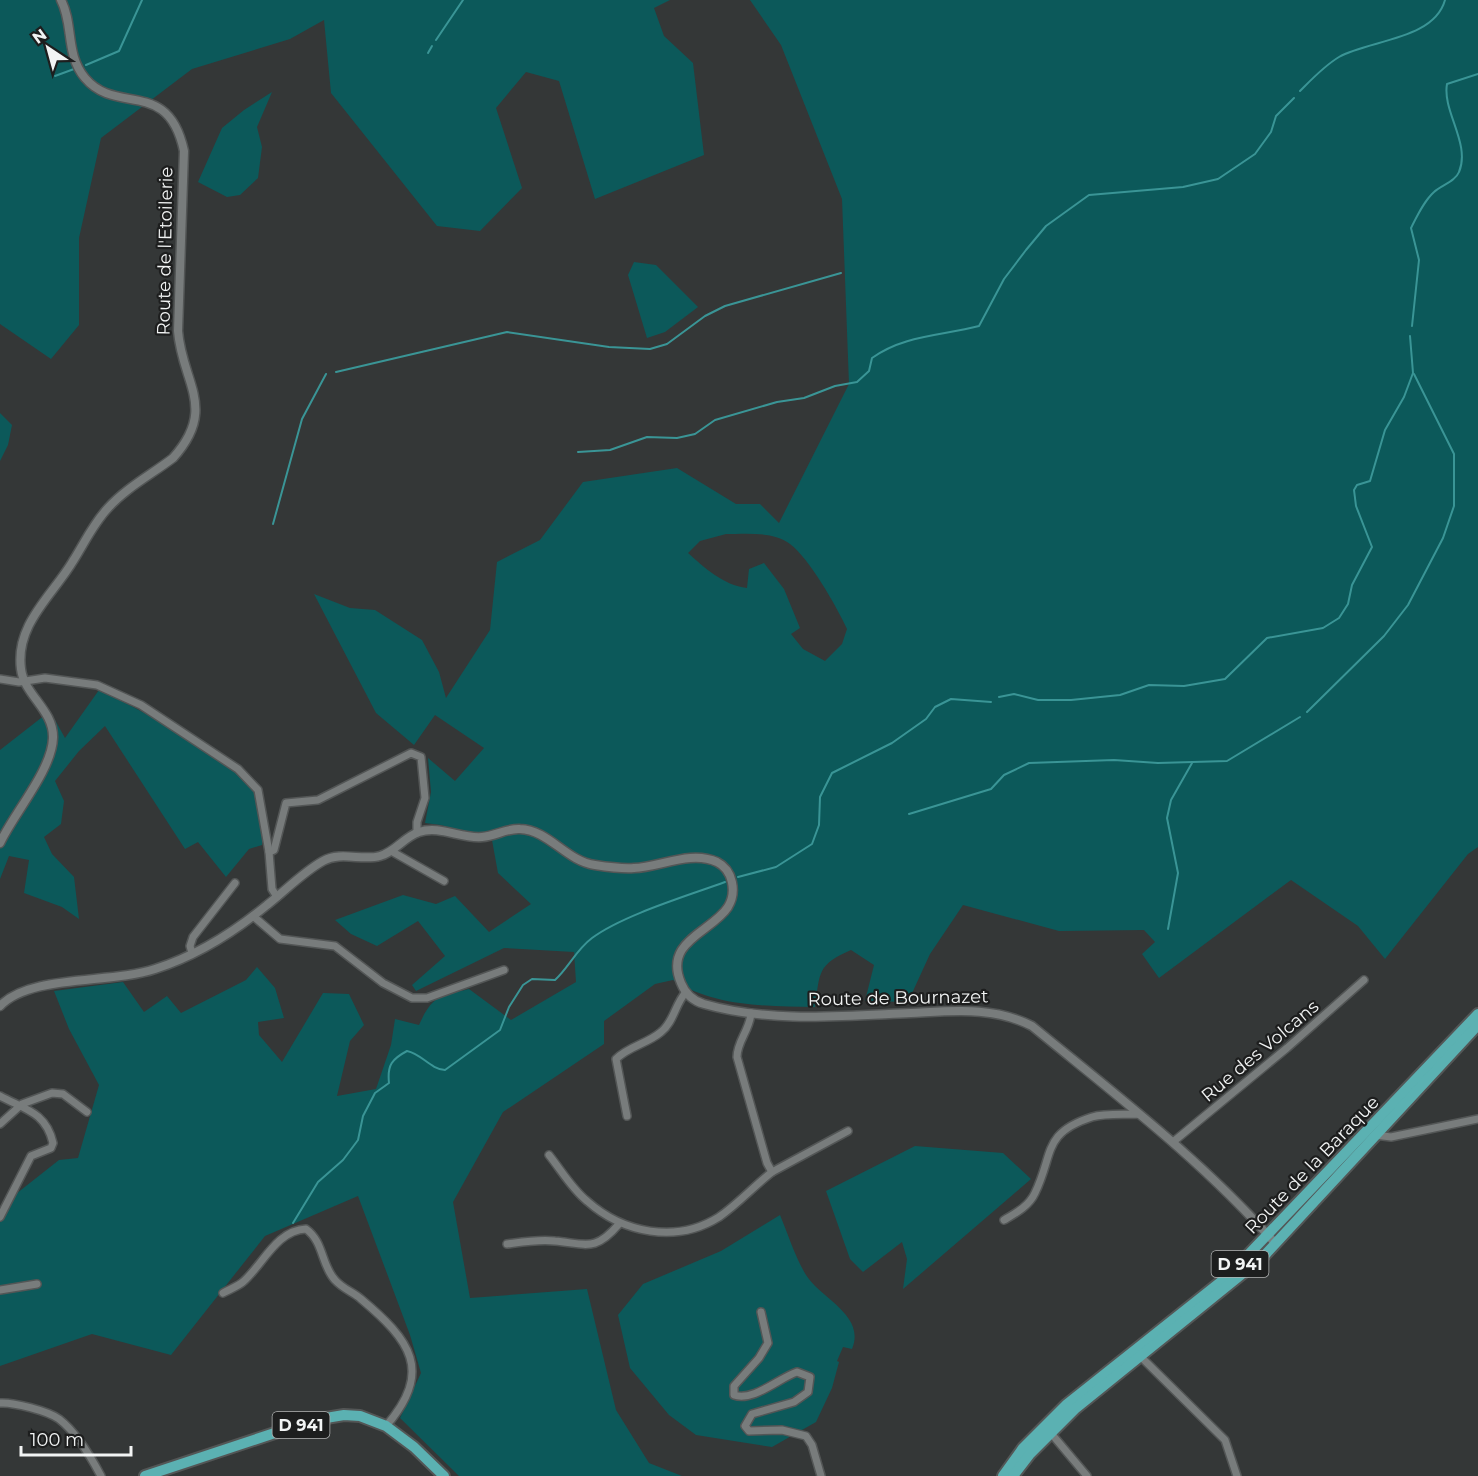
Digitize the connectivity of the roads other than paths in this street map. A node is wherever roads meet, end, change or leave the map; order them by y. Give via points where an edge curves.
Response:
1 (61, 0) edge
2 (0, 679) edge
3 (24, 681) junction
4 (417, 832) junction
5 (0, 843) edge
6 (391, 851) junction
7 (269, 852) junction
8 (444, 881) dead end
9 (236, 883) dead end
10 (277, 897) junction
11 (253, 916) junction
12 (192, 953) junction
13 (504, 970) dead end
14 (1364, 980) dead end
15 (686, 992) junction
16 (0, 1006) edge
17 (751, 1013) junction
18 (1478, 1014) edge
19 (1478, 1025) edge
20 (0, 1096) edge
21 (22, 1104) junction
22 (87, 1112) dead end
23 (1139, 1114) junction
24 (627, 1116) dead end
25 (1478, 1119) edge
26 (0, 1124) edge
27 (848, 1131) dead end
28 (1372, 1133) junction
29 (1173, 1142) junction
30 (549, 1155) dead end
31 (772, 1172) junction
32 (0, 1217) edge
33 (1004, 1220) dead end
34 (619, 1224) junction
35 (1272, 1240) junction
36 (507, 1244) dead end
37 (37, 1284) dead end
38 (0, 1290) edge
39 (223, 1293) dead end
40 (760, 1312) dead end
41 (1138, 1353) junction
42 (0, 1402) edge
43 (386, 1426) junction
44 (1047, 1430) junction
45 (101, 1476) edge
46 (145, 1476) edge
47 (444, 1476) edge
48 (821, 1476) edge
49 (1003, 1476) edge
50 (1013, 1476) edge
51 (1087, 1476) edge
52 (1237, 1476) edge

1 - 3 street, Route de l'Etoilerie via 70,24 69,45 85,78 100,90 156,106 174,121 180,133 184,151 178,331 194,386 196,411 182,449 110,506 90,529 73,562 34,614 20,657
2 - 3 street
3 - 5 street via 46,713 53,738 42,770
3 - 7 street via 45,678 97,685 141,705 238,769 258,790
4 - 6 street
4 - 7 street via 426,788 423,765 418,754 411,753 328,796 309,803 286,803 279,836 274,850
4 - 15 street via 437,830 483,837 519,829 538,833 585,864 636,868 686,859 718,862 733,887 727,908 693,936 679,958 680,980
6 - 8 street
6 - 10 street via 378,856 327,859
7 - 10 street via 272,889
9 - 12 street via 194,937
10 - 11 street
11 - 12 street via 229,935
11 - 13 street via 280,939 335,946 383,983 412,998 427,998
12 - 16 street via 128,976 27,988
14 - 29 street, Rue des Volcans
15 - 17 street, Route de Bournazet via 702,1003
15 - 24 street via 659,1034 626,1049 616,1059
17 - 23 street, Route de Bournazet via 818,1016 996,1012 1032,1026
17 - 31 street via 737,1057
18 - 28 main road, Route de la Baraque / D 941
19 - 28 main road, Route de la Baraque / D 941
20 - 21 street
21 - 22 street via 52,1093 63,1094
21 - 26 street
21 - 32 street via 45,1123 53,1143 51,1148 31,1156
23 - 29 street, Route de Bournazet
23 - 33 street via 1095,1116 1067,1127 1050,1148 1035,1195
25 - 28 street via 1391,1137
27 - 31 street
28 - 35 main road, Route de la Baraque / D 941
29 - 35 street, Route de Bournazet
30 - 34 street via 586,1200
31 - 34 street via 729,1209 701,1226 661,1232
34 - 36 street via 600,1243 588,1246 543,1240
35 - 41 main road, Route de la Baraque / D 941
37 - 38 street
39 - 43 street via 244,1281 289,1234 306,1229 313,1234 333,1278 405,1343 414,1374 407,1394
40 - 48 street via 768,1343 734,1386 734,1395 740,1397 763,1389 797,1372 810,1377 810,1383 808,1392 794,1402 752,1414 745,1426 749,1431 782,1430 806,1436
41 - 44 main road, Route de la Baraque / D 941
41 - 52 street via 1225,1440
42 - 45 street via 58,1419 80,1443
43 - 46 main road, D 941 via 360,1416 332,1416
43 - 47 main road, D 941
44 - 49 main road, Route de la Baraque / D 941 via 1023,1448
44 - 50 main road, Route de la Baraque / D 941
44 - 51 street

